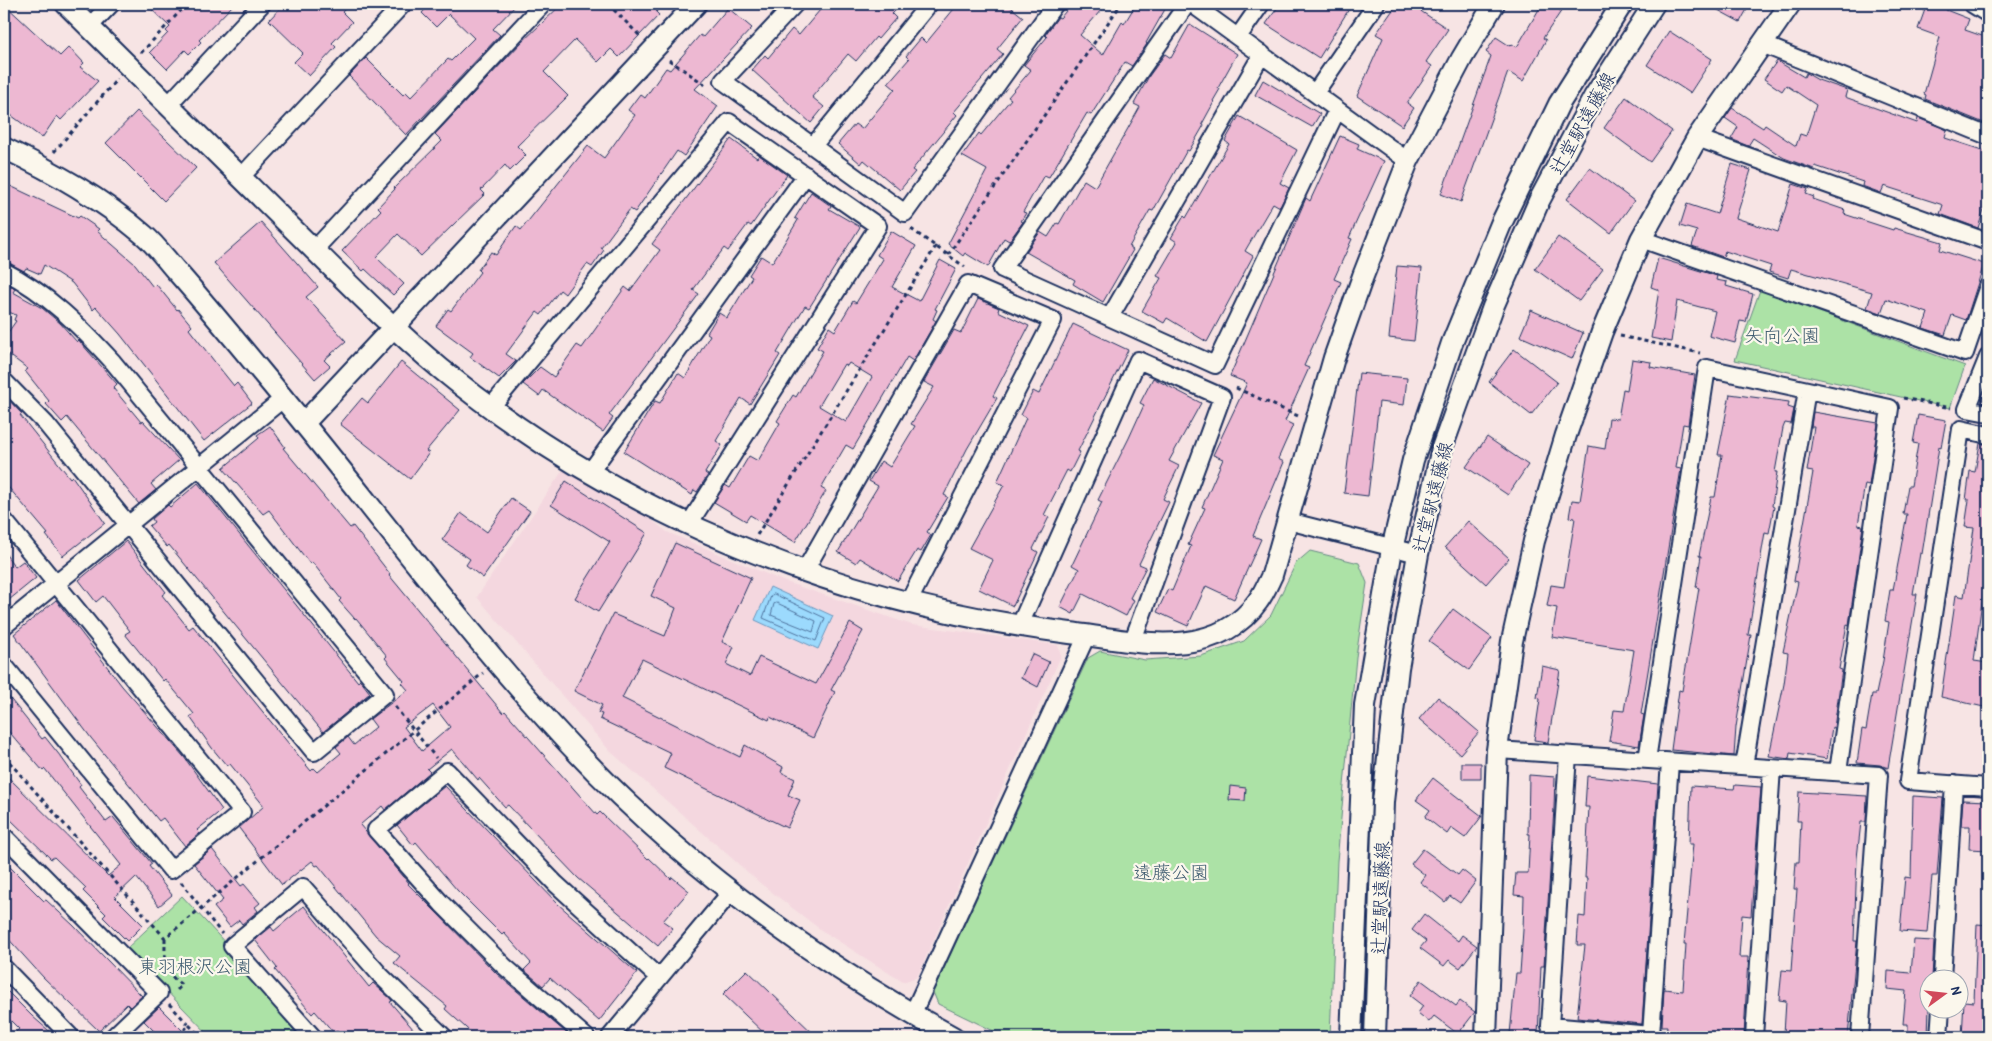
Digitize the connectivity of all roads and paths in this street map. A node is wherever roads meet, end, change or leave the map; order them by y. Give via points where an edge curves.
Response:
1 (66, 4) edge
2 (111, 4) edge
3 (262, 4) edge
4 (403, 4) edge
5 (543, 4) edge
6 (608, 4) edge
7 (696, 4) edge
8 (795, 4) edge
9 (929, 4) edge
10 (1055, 4) edge
11 (1121, 4) edge
12 (1187, 4) edge
13 (1192, 4) edge
14 (1261, 4) edge
15 (1376, 4) edge
16 (1494, 4) edge
17 (1622, 4) edge
18 (1654, 4) edge
19 (1790, 4) edge
20 (1972, 4) edge
21 (1988, 14) edge
22 (89, 27) junction
23 (1238, 37) junction
24 (1762, 44) junction
25 (654, 49) junction
26 (1262, 54) junction
27 (710, 88) dead end
28 (1315, 93) junction
29 (168, 105) junction
30 (1337, 110) junction
31 (1988, 136) edge
32 (1697, 138) junction
33 (812, 146) junction
34 (4, 148) edge
35 (1408, 161) junction
36 (806, 175) junction
37 (241, 177) junction
38 (904, 224) dead end
39 (1642, 239) junction
40 (1988, 242) edge
41 (936, 246) junction
42 (314, 250) junction
43 (948, 255) junction
44 (4, 271) edge
45 (974, 271) dead end
46 (1988, 286) edge
47 (1110, 317) junction
48 (395, 327) junction
49 (1988, 357) edge
50 (4, 381) edge
51 (1234, 387) dead end
52 (1807, 390) junction
53 (284, 398) junction
54 (491, 407) junction
55 (1988, 413) edge
56 (304, 423) junction
57 (1315, 423) junction
58 (1988, 435) edge
59 (198, 468) junction
60 (590, 472) junction
61 (4, 520) edge
62 (1288, 521) junction
63 (689, 524) junction
64 (127, 526) junction
65 (1392, 549) junction
66 (748, 550) junction
67 (1418, 554) junction
68 (804, 572) junction
69 (56, 584) junction
70 (908, 603) junction
71 (4, 626) edge
72 (1018, 627) junction
73 (1087, 636) junction
74 (1133, 640) junction
75 (4, 665) edge
76 (385, 694) junction
77 (1497, 750) junction
78 (1568, 755) junction
79 (1647, 760) junction
80 (1670, 762) junction
81 (1744, 766) junction
82 (1772, 768) junction
83 (447, 771) junction
84 (1838, 772) junction
85 (1954, 784) junction
86 (1988, 787) edge
87 (4, 836) edge
88 (171, 870) junction
89 (730, 893) junction
90 (232, 946) junction
91 (4, 968) edge
92 (1943, 968) edge
93 (659, 978) junction
94 (912, 1014) junction
95 (1940, 1018) edge
96 (190, 1025) dead end
97 (71, 1037) edge
98 (113, 1037) edge
99 (202, 1037) edge
100 (312, 1037) edge
101 (444, 1037) edge
102 (586, 1037) edge
103 (610, 1037) edge
104 (953, 1037) edge
105 (1351, 1037) edge
106 (1375, 1037) edge
107 (1486, 1037) edge
108 (1754, 1037) edge
109 (1860, 1037) edge
110 (1939, 1037) edge

1 - 22 street
2 - 22 street
3 - 29 street
4 - 37 street
5 - 42 street
6 - 25 path
7 - 25 street
8 - 33 street via 723,81
9 - 33 street
10 - 33 street via 905,213
11 - 43 path
12 - 47 street via 1002,269
13 - 23 street
14 - 23 street
15 - 28 street
16 - 35 street
17 - 65 street, 辻堂駅遠藤線 via 1560,104 1502,224 1446,362 1413,460
18 - 67 street, 辻堂駅遠藤線 via 1594,97 1538,201 1493,307 1442,448
19 - 24 street
20 - 21 street
22 - 29 street
23 - 26 street
24 - 31 street
24 - 32 street
25 - 27 path
25 - 48 street
26 - 28 street
26 - 47 street
28 - 30 street
29 - 37 street
30 - 35 street
30 - 47 street via 1215,364
32 - 39 street
32 - 40 street
34 - 53 street via 56,173 107,205 146,237
35 - 57 street via 1363,276
36 - 54 street via 729,122
36 - 60 street
36 - 63 street via 878,226
37 - 42 street
38 - 41 path
39 - 46 street via 1965,353
39 - 77 street via 1602,332 1534,541 1512,641
41 - 43 path
41 - 66 path
42 - 48 street
43 - 45 path
44 - 59 street via 55,304 85,331
48 - 54 street via 440,368
48 - 56 street
49 - 55 street via 1967,409
50 - 64 street via 46,424
51 - 57 path
52 - 79 street via 1707,368
52 - 81 street
52 - 84 street via 1890,408
53 - 56 street
53 - 59 street
54 - 60 street
56 - 89 street via 549,722 649,824
57 - 62 street
58 - 85 street via 1961,430 1908,782
59 - 64 street
59 - 76 street
60 - 63 street
61 - 69 street
62 - 65 street
62 - 74 street via 1272,575 1258,600 1241,620 1220,634 1195,642 1165,644
63 - 66 street
64 - 69 street
64 - 76 street via 314,752
65 - 67 street
65 - 105 street, 辻堂駅遠藤線 via 1365,706
66 - 68 street
67 - 106 street, 辻堂駅遠藤線 via 1398,668 1383,802
68 - 70 street
68 - 70 street via 968,284 1053,320
69 - 71 street
69 - 88 street via 242,812
70 - 72 street
72 - 73 street
72 - 74 street via 1138,360 1222,397
73 - 74 street
73 - 94 street
75 - 88 street
76 - 83 path
77 - 78 street
77 - 107 street
78 - 79 street
78 - 80 street via 1550,1026 1651,1035
79 - 80 street
80 - 81 street
81 - 82 street
82 - 84 street
82 - 108 street
83 - 93 street via 556,884
83 - 102 street via 376,830 490,952
84 - 109 street via 1879,775
85 - 86 street
85 - 92 street
87 - 98 street via 159,992
88 - 90 path
89 - 93 street
89 - 94 street via 848,976
90 - 100 street
90 - 101 street via 304,887 381,976
91 - 97 street
93 - 103 street
94 - 104 street
95 - 110 street
96 - 99 path

